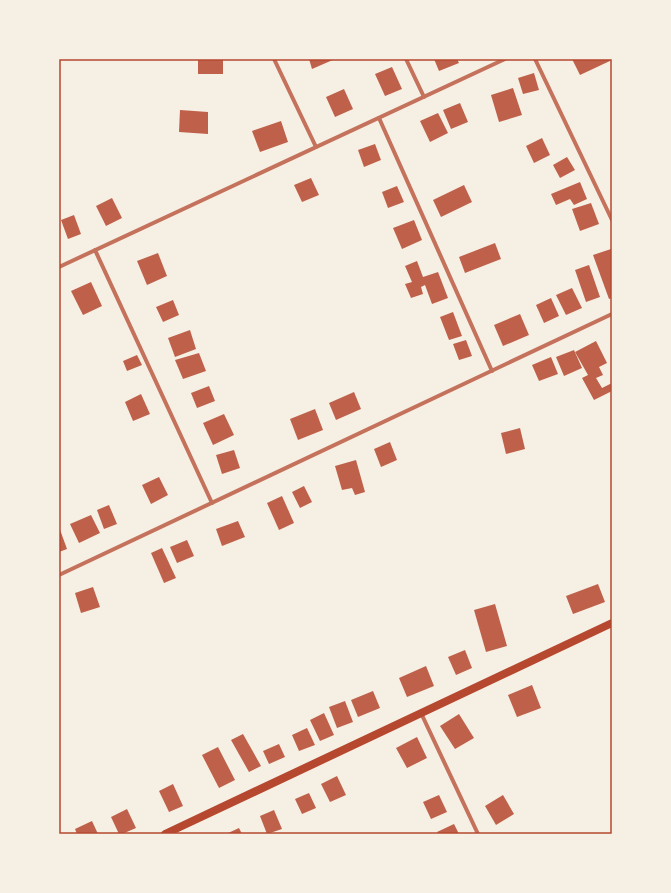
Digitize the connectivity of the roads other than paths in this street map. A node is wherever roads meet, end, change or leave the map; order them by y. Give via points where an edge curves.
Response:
1 (274, 59) edge
2 (406, 59) edge
3 (505, 59) edge
4 (535, 59) edge
5 (424, 97) junction
6 (379, 118) junction
7 (316, 147) junction
8 (612, 220) edge
9 (95, 250) junction
10 (59, 266) edge
11 (612, 314) edge
12 (492, 371) junction
13 (212, 503) junction
14 (59, 575) edge
15 (612, 623) edge
16 (421, 713) junction
17 (165, 834) edge
18 (478, 834) edge

1 - 7 street
2 - 5 street
3 - 5 street
4 - 8 street
5 - 6 street
6 - 7 street
6 - 12 street
7 - 9 street
9 - 10 street
9 - 13 street
11 - 12 street
12 - 13 street
13 - 14 street
15 - 16 main road
16 - 17 main road
16 - 18 street

